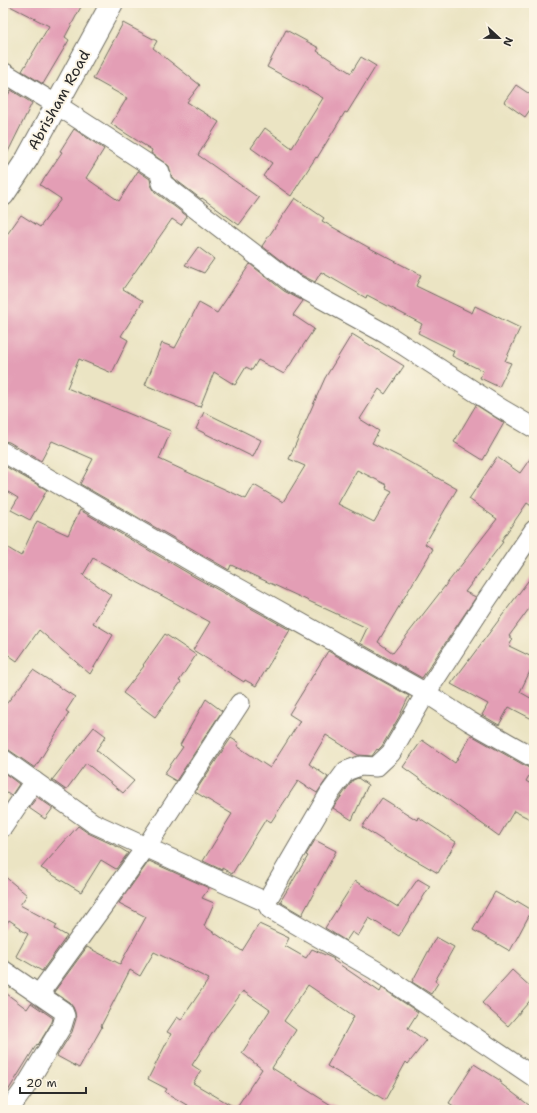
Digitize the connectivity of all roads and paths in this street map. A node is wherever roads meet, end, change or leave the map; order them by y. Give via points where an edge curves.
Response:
1 (112, 3) edge
2 (3, 72) edge
3 (57, 105) junction
4 (3, 195) edge
5 (534, 428) edge
6 (3, 452) edge
7 (534, 530) edge
8 (426, 693) junction
9 (240, 703) dead end
10 (534, 758) edge
11 (3, 759) edge
12 (34, 781) junction
13 (3, 826) edge
14 (146, 847) junction
15 (266, 902) junction
16 (3, 970) edge
17 (39, 994) junction
18 (534, 1077) edge
19 (9, 1110) edge

1 - 3 main road, Abrisham Road
2 - 3 street
3 - 4 main road, Abrisham Road via 27,159
3 - 5 street via 160,172 162,183 291,282 386,334
6 - 8 street via 199,566
7 - 8 street
8 - 10 street via 469,722
8 - 15 street via 391,753 376,767 360,766 346,771 329,794
9 - 14 street
11 - 12 street
12 - 13 street
12 - 14 street via 93,823
14 - 15 street
14 - 17 street
15 - 18 street via 270,909 375,970
16 - 17 street
17 - 19 street via 63,1011 65,1016 62,1026

